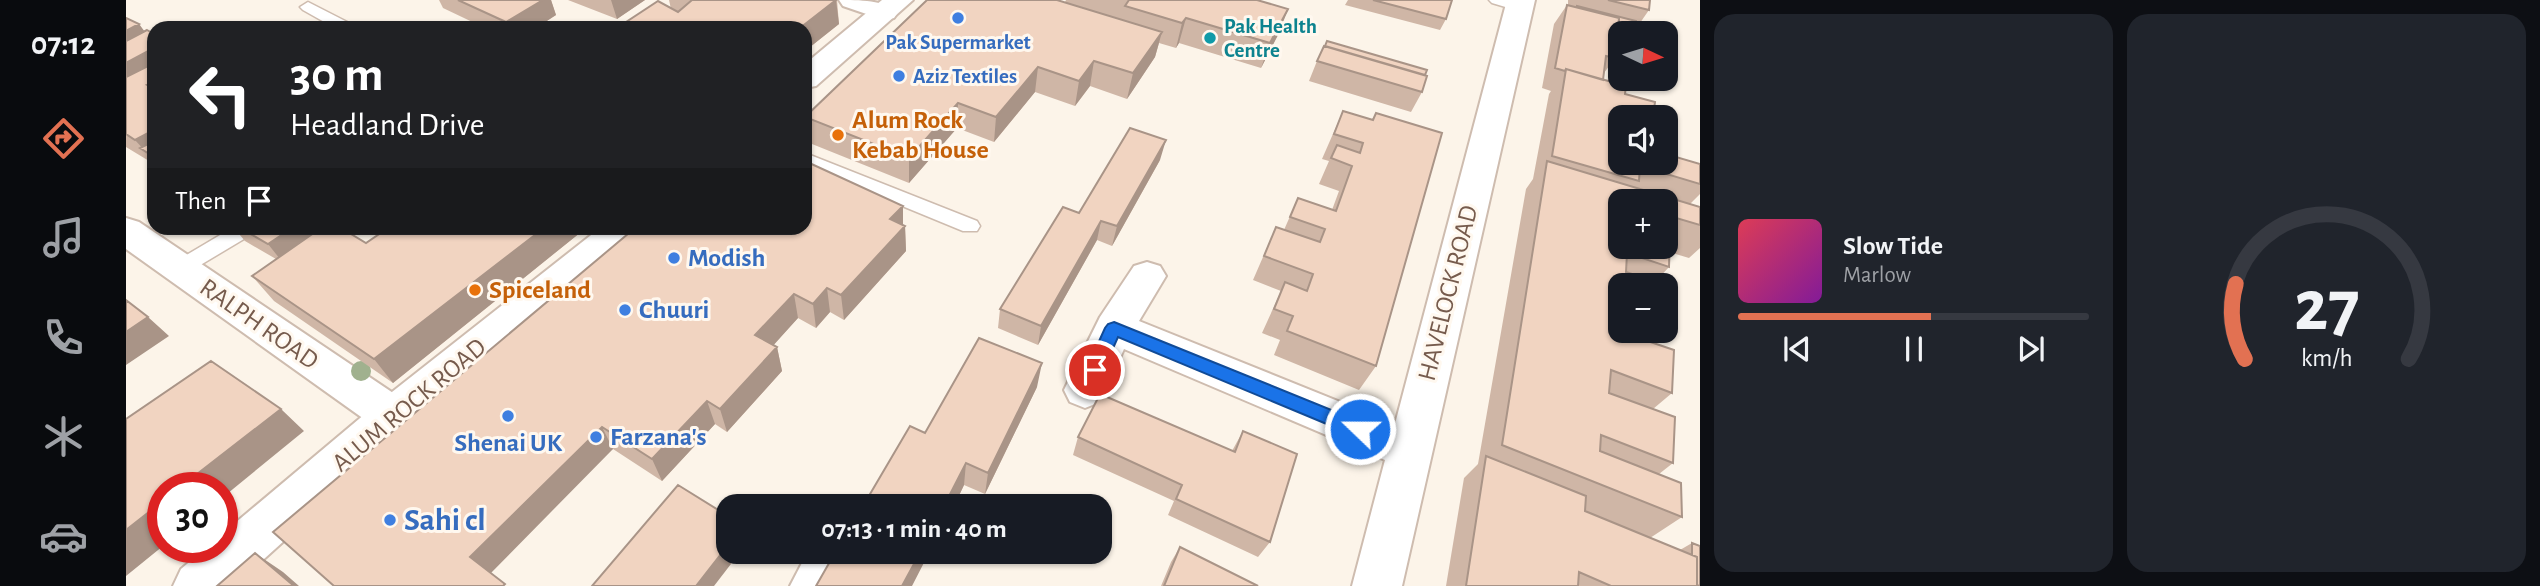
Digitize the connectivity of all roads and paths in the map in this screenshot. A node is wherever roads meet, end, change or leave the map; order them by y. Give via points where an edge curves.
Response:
1 (853, 0) edge
2 (1512, 2) edge
3 (891, 6) edge
4 (309, 7) dead end
5 (334, 21) edge
6 (812, 73) edge
7 (812, 162) edge
8 (970, 226) dead end
9 (126, 231) edge
10 (235, 235) edge
11 (615, 235) edge
12 (180, 268) junction
13 (1147, 276) dead end
14 (1114, 328) junction
15 (1085, 390) dead end
16 (393, 416) junction
17 (1409, 450) junction
18 (198, 586) edge
19 (1377, 586) edge

1 - 3 street
2 - 17 street, HAVELOCK ROAD
3 - 6 street
4 - 5 lane
7 - 8 lane
9 - 12 street, RALPH ROAD
10 - 12 lane
11 - 16 street, ALUM ROCK ROAD
12 - 16 street, RALPH ROAD
13 - 14 street
14 - 15 street
14 - 17 street
16 - 18 street, ALUM ROCK ROAD
17 - 19 street, HAVELOCK ROAD

